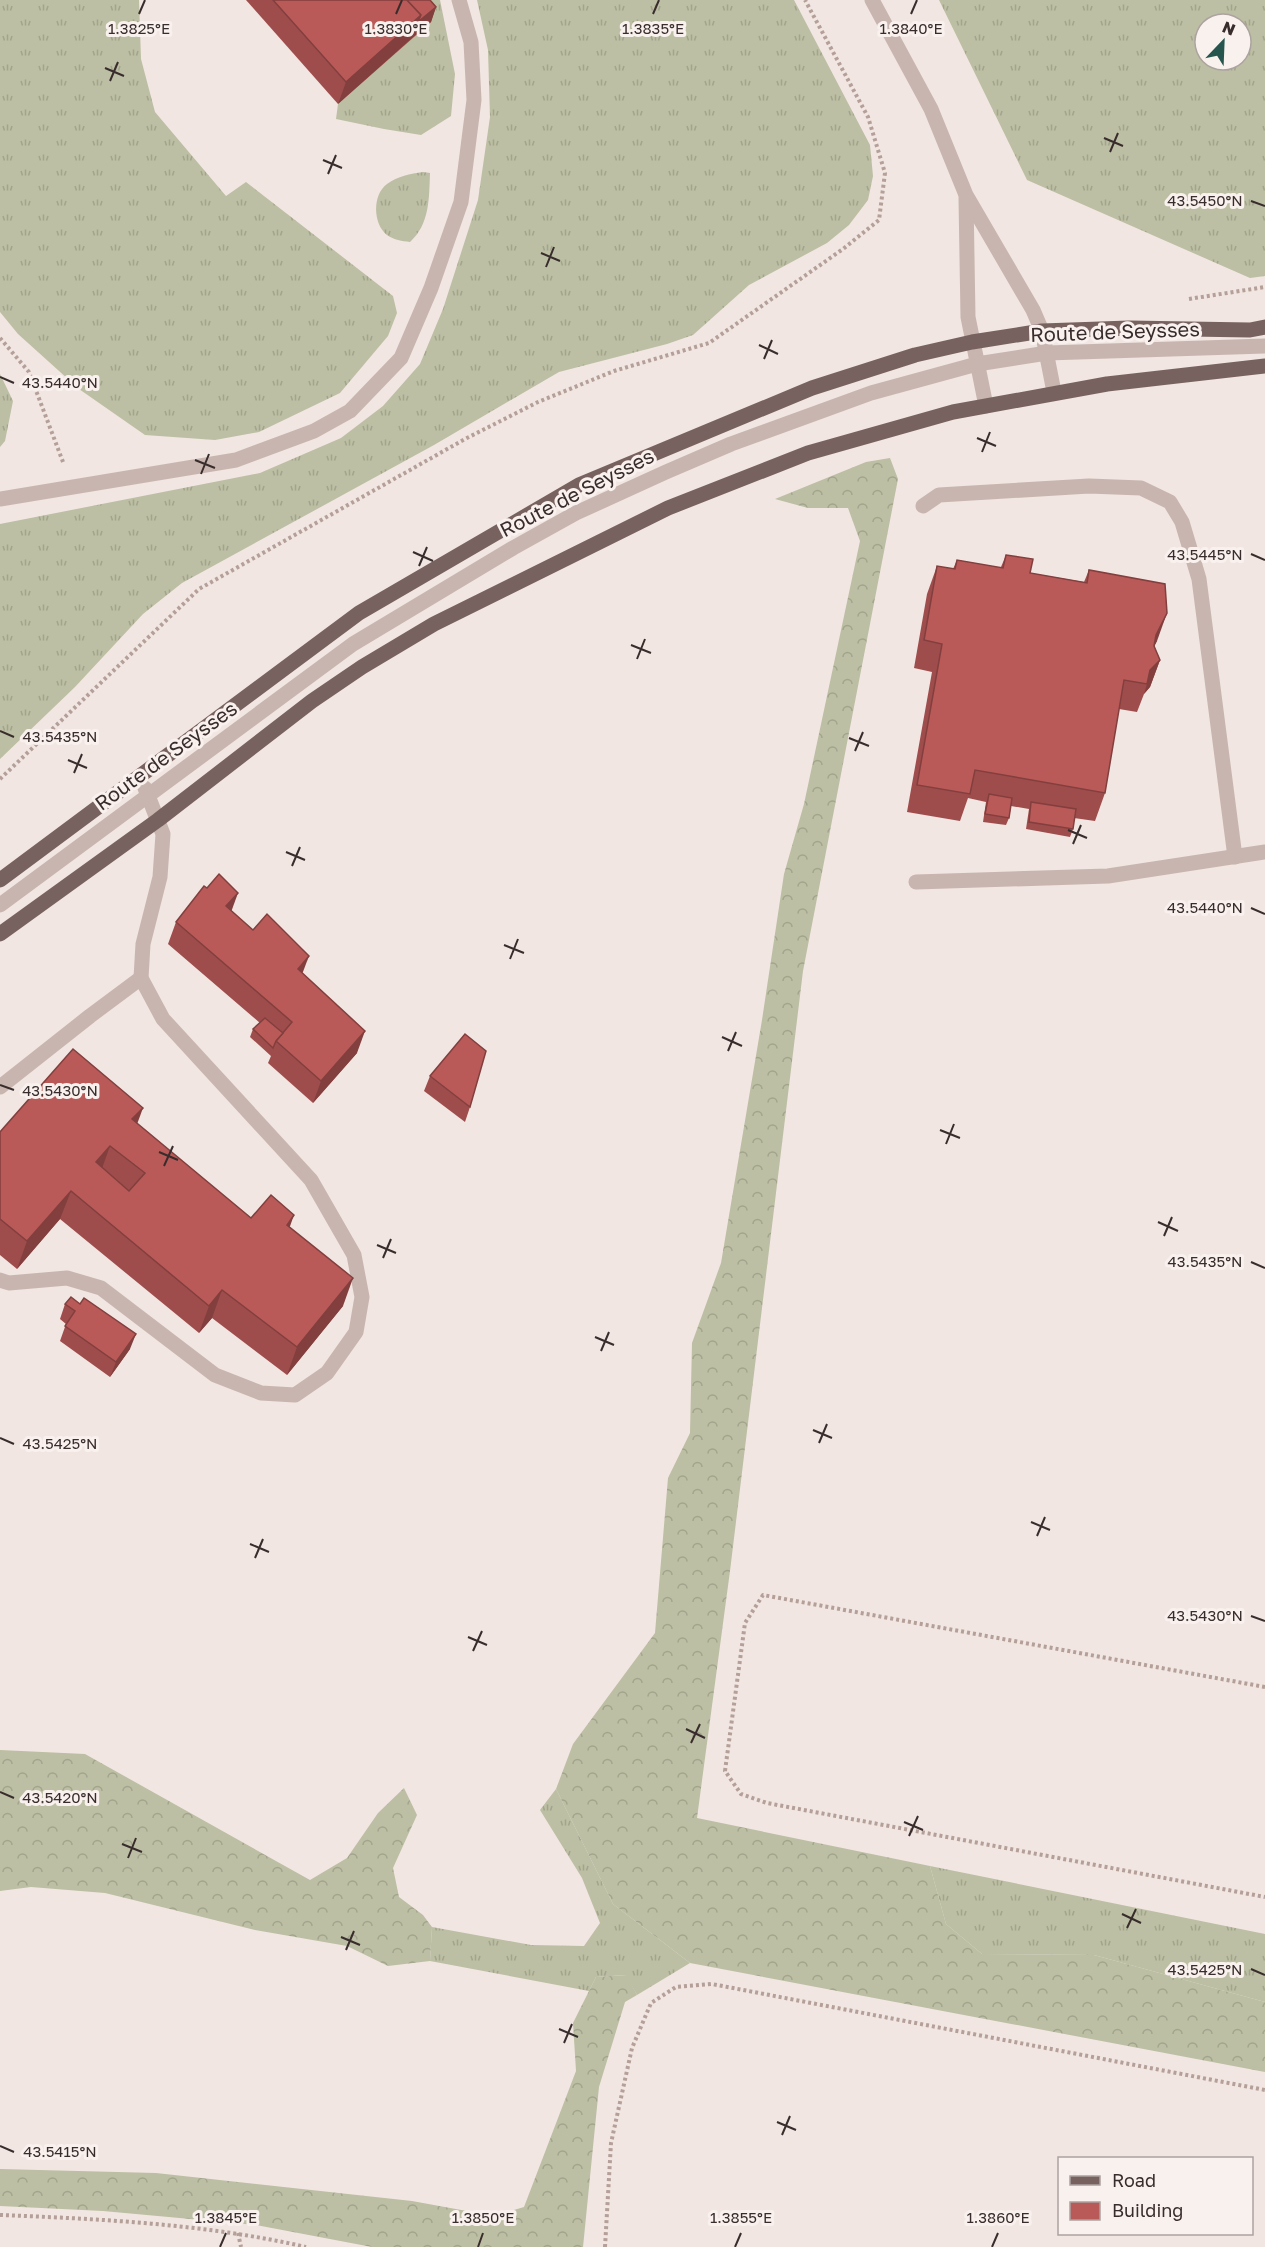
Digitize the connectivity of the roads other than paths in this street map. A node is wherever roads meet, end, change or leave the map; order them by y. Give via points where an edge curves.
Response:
1 (459, 0) edge
2 (872, 0) edge
3 (966, 195) junction
4 (1265, 327) edge
5 (1042, 331) junction
6 (972, 342) junction
7 (1265, 346) edge
8 (1047, 353) junction
9 (977, 364) junction
10 (1265, 366) edge
11 (1054, 392) junction
12 (986, 406) junction
13 (0, 499) edge
14 (923, 506) dead end
15 (141, 776) junction
16 (148, 795) junction
17 (158, 820) junction
18 (1265, 852) edge
19 (1235, 857) junction
20 (0, 880) edge
21 (915, 882) dead end
22 (0, 905) edge
23 (0, 934) edge
24 (141, 978) junction
25 (0, 1087) edge
26 (0, 1280) edge

1 - 13 street via 471,42 474,100 461,202 401,358 350,411 314,431 236,460
2 - 3 street via 931,109
3 - 5 street
3 - 6 street
4 - 5 main road, Route de Seysses
5 - 6 main road, Route de Seysses
5 - 8 street
6 - 9 street
6 - 15 main road, Route de Seysses via 915,355 812,388 579,485 359,613
7 - 8 street, Route de Seysses
8 - 9 street, Route de Seysses
8 - 11 street
9 - 12 street
9 - 16 street, Route de Seysses via 871,393 809,415 731,444 576,513 353,644
10 - 11 main road
11 - 12 main road
12 - 17 main road via 953,411 808,453 668,508 434,624 312,700
14 - 19 street via 939,495 1089,486 1141,488 1170,502 1182,522 1199,579
15 - 16 street
15 - 20 main road, Route de Seysses
16 - 17 street
16 - 22 street, Route de Seysses
17 - 23 main road
17 - 24 street via 163,834 160,877 143,944
18 - 19 street
19 - 21 street via 1108,876
24 - 25 street
24 - 26 street via 163,1019 311,1180 354,1254 362,1297 356,1332 327,1372 295,1395 261,1393 215,1376 101,1288 67,1278 9,1283

